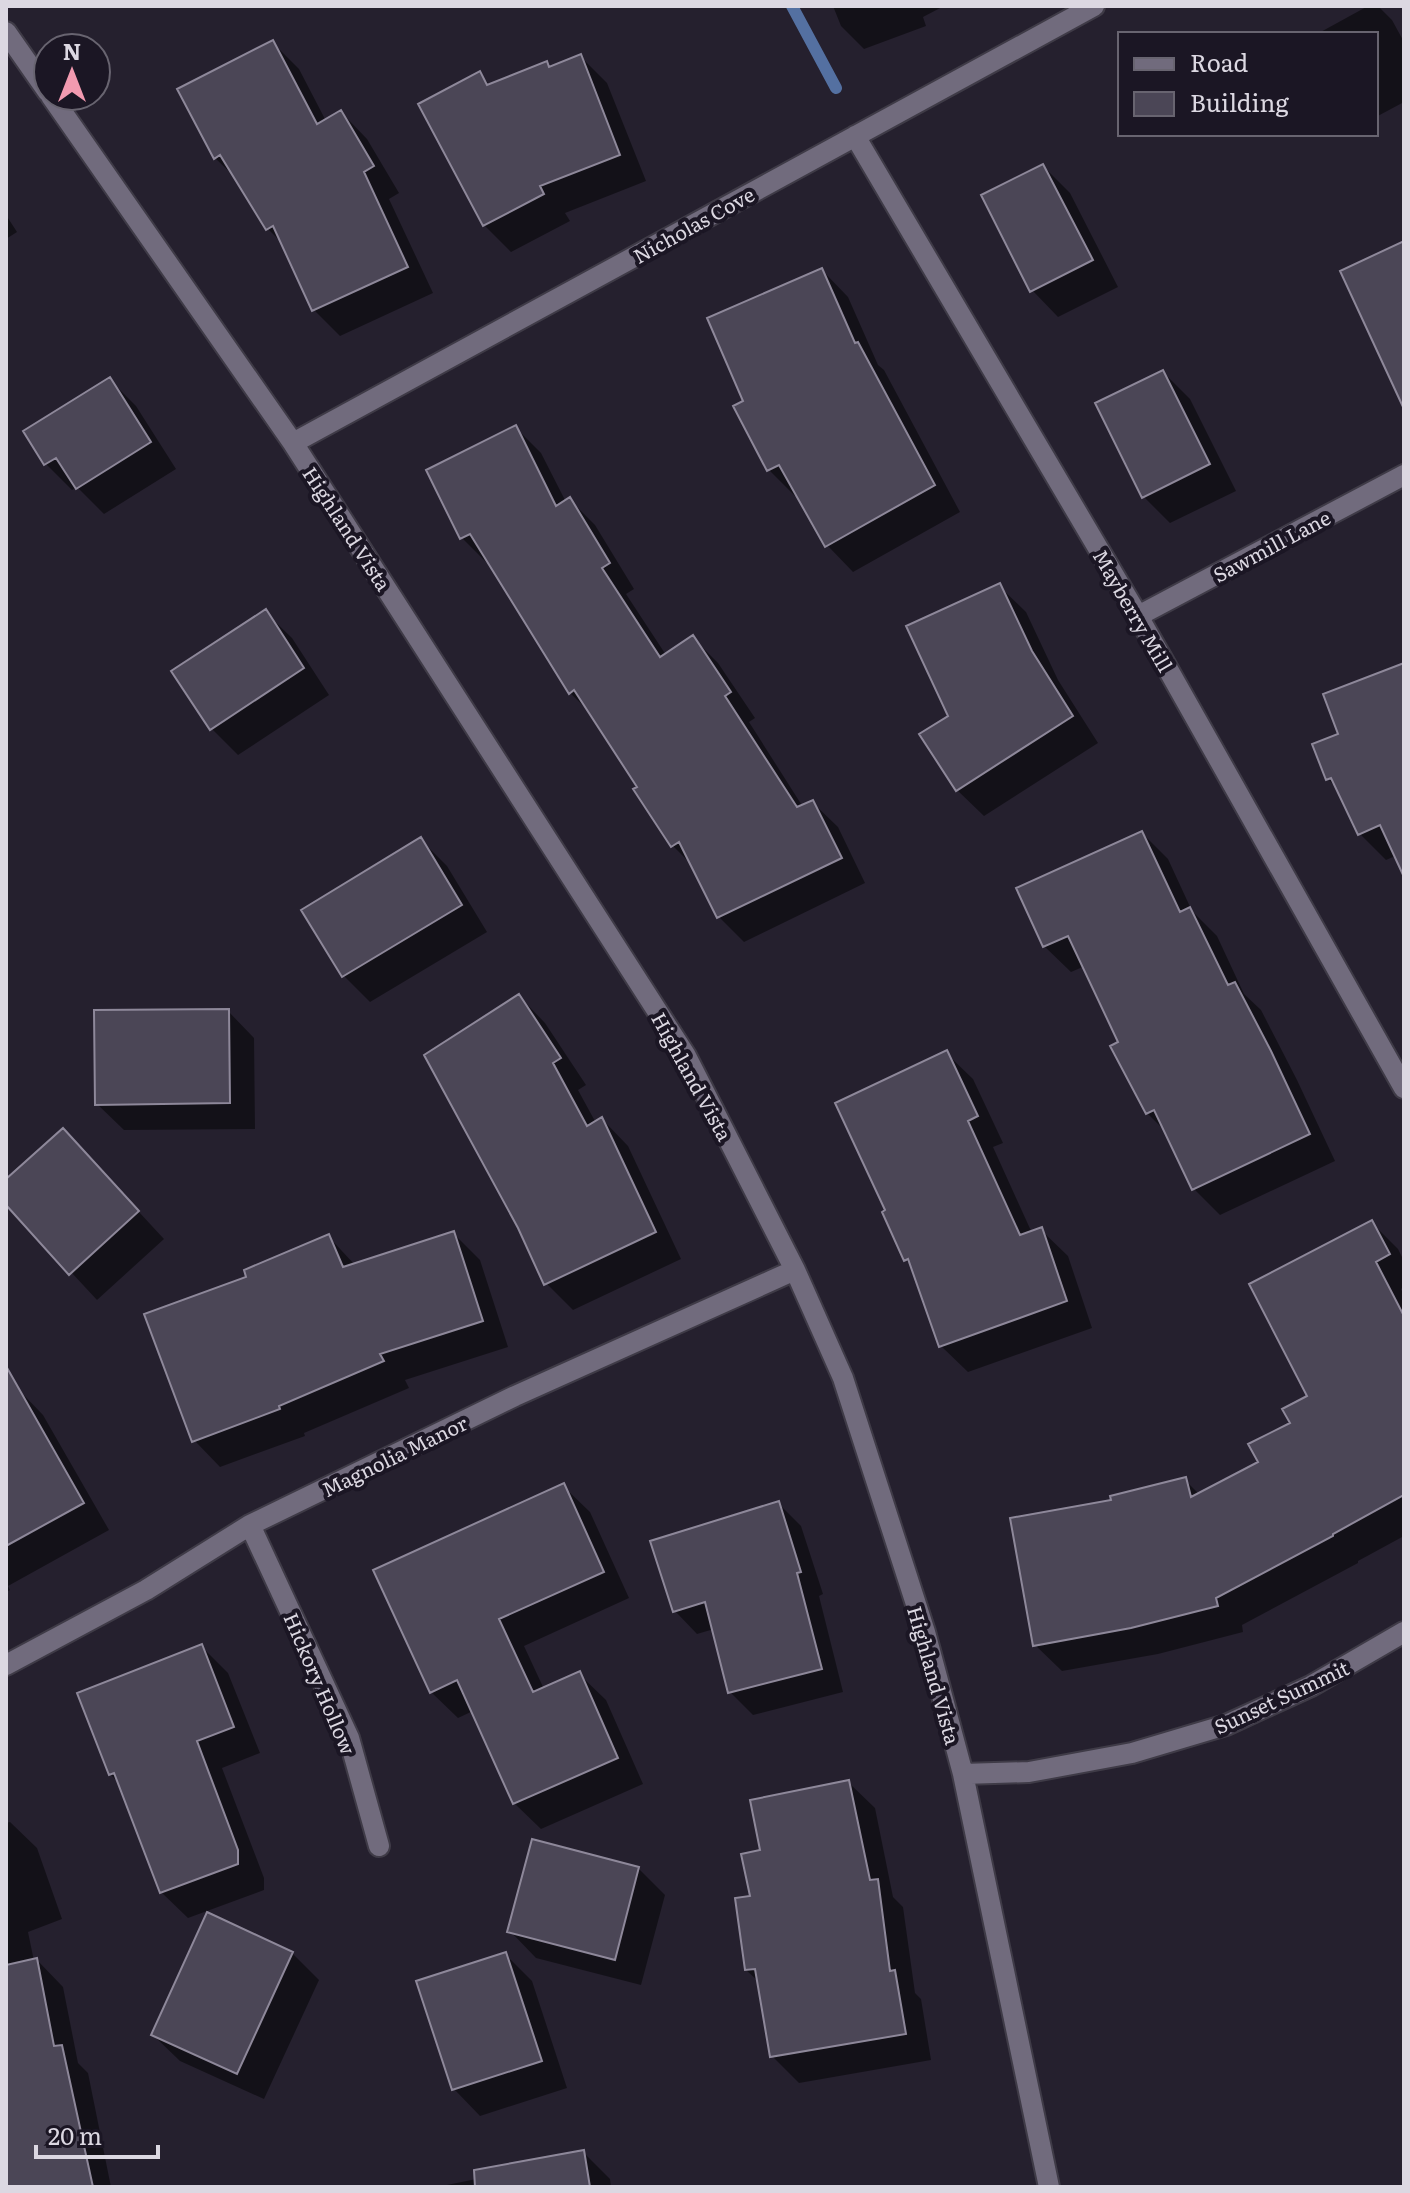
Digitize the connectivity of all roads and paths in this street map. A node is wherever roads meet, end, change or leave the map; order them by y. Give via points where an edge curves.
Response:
1 (1094, 6) edge
2 (6, 32) edge
3 (32, 69) edge
4 (62, 112) edge
5 (855, 136) junction
6 (293, 443) junction
7 (1404, 475) edge
8 (1138, 616) junction
9 (1404, 1088) edge
10 (795, 1270) junction
11 (250, 1525) junction
12 (1404, 1632) edge
13 (6, 1665) edge
14 (963, 1774) junction
15 (379, 1846) dead end
16 (1049, 2187) edge

1 - 5 street, Nicholas Cove
2 - 3 street, Highland Vista
4 - 6 street, Highland Vista
5 - 6 street, Nicholas Cove
5 - 8 street, Mayberry Mill
6 - 10 street, Highland Vista via 686,1056
7 - 8 street, Sawmill Lane
8 - 9 street, Mayberry Mill
10 - 11 street, Magnolia Manor via 515,1396
10 - 14 street, Highland Vista via 843,1378 925,1632
11 - 13 street, Magnolia Manor via 146,1590
11 - 15 street, Hickory Hollow via 349,1738
12 - 14 street, Sunset Summit via 1311,1686 1226,1725 1118,1756 1029,1772
14 - 16 street, Highland Vista

